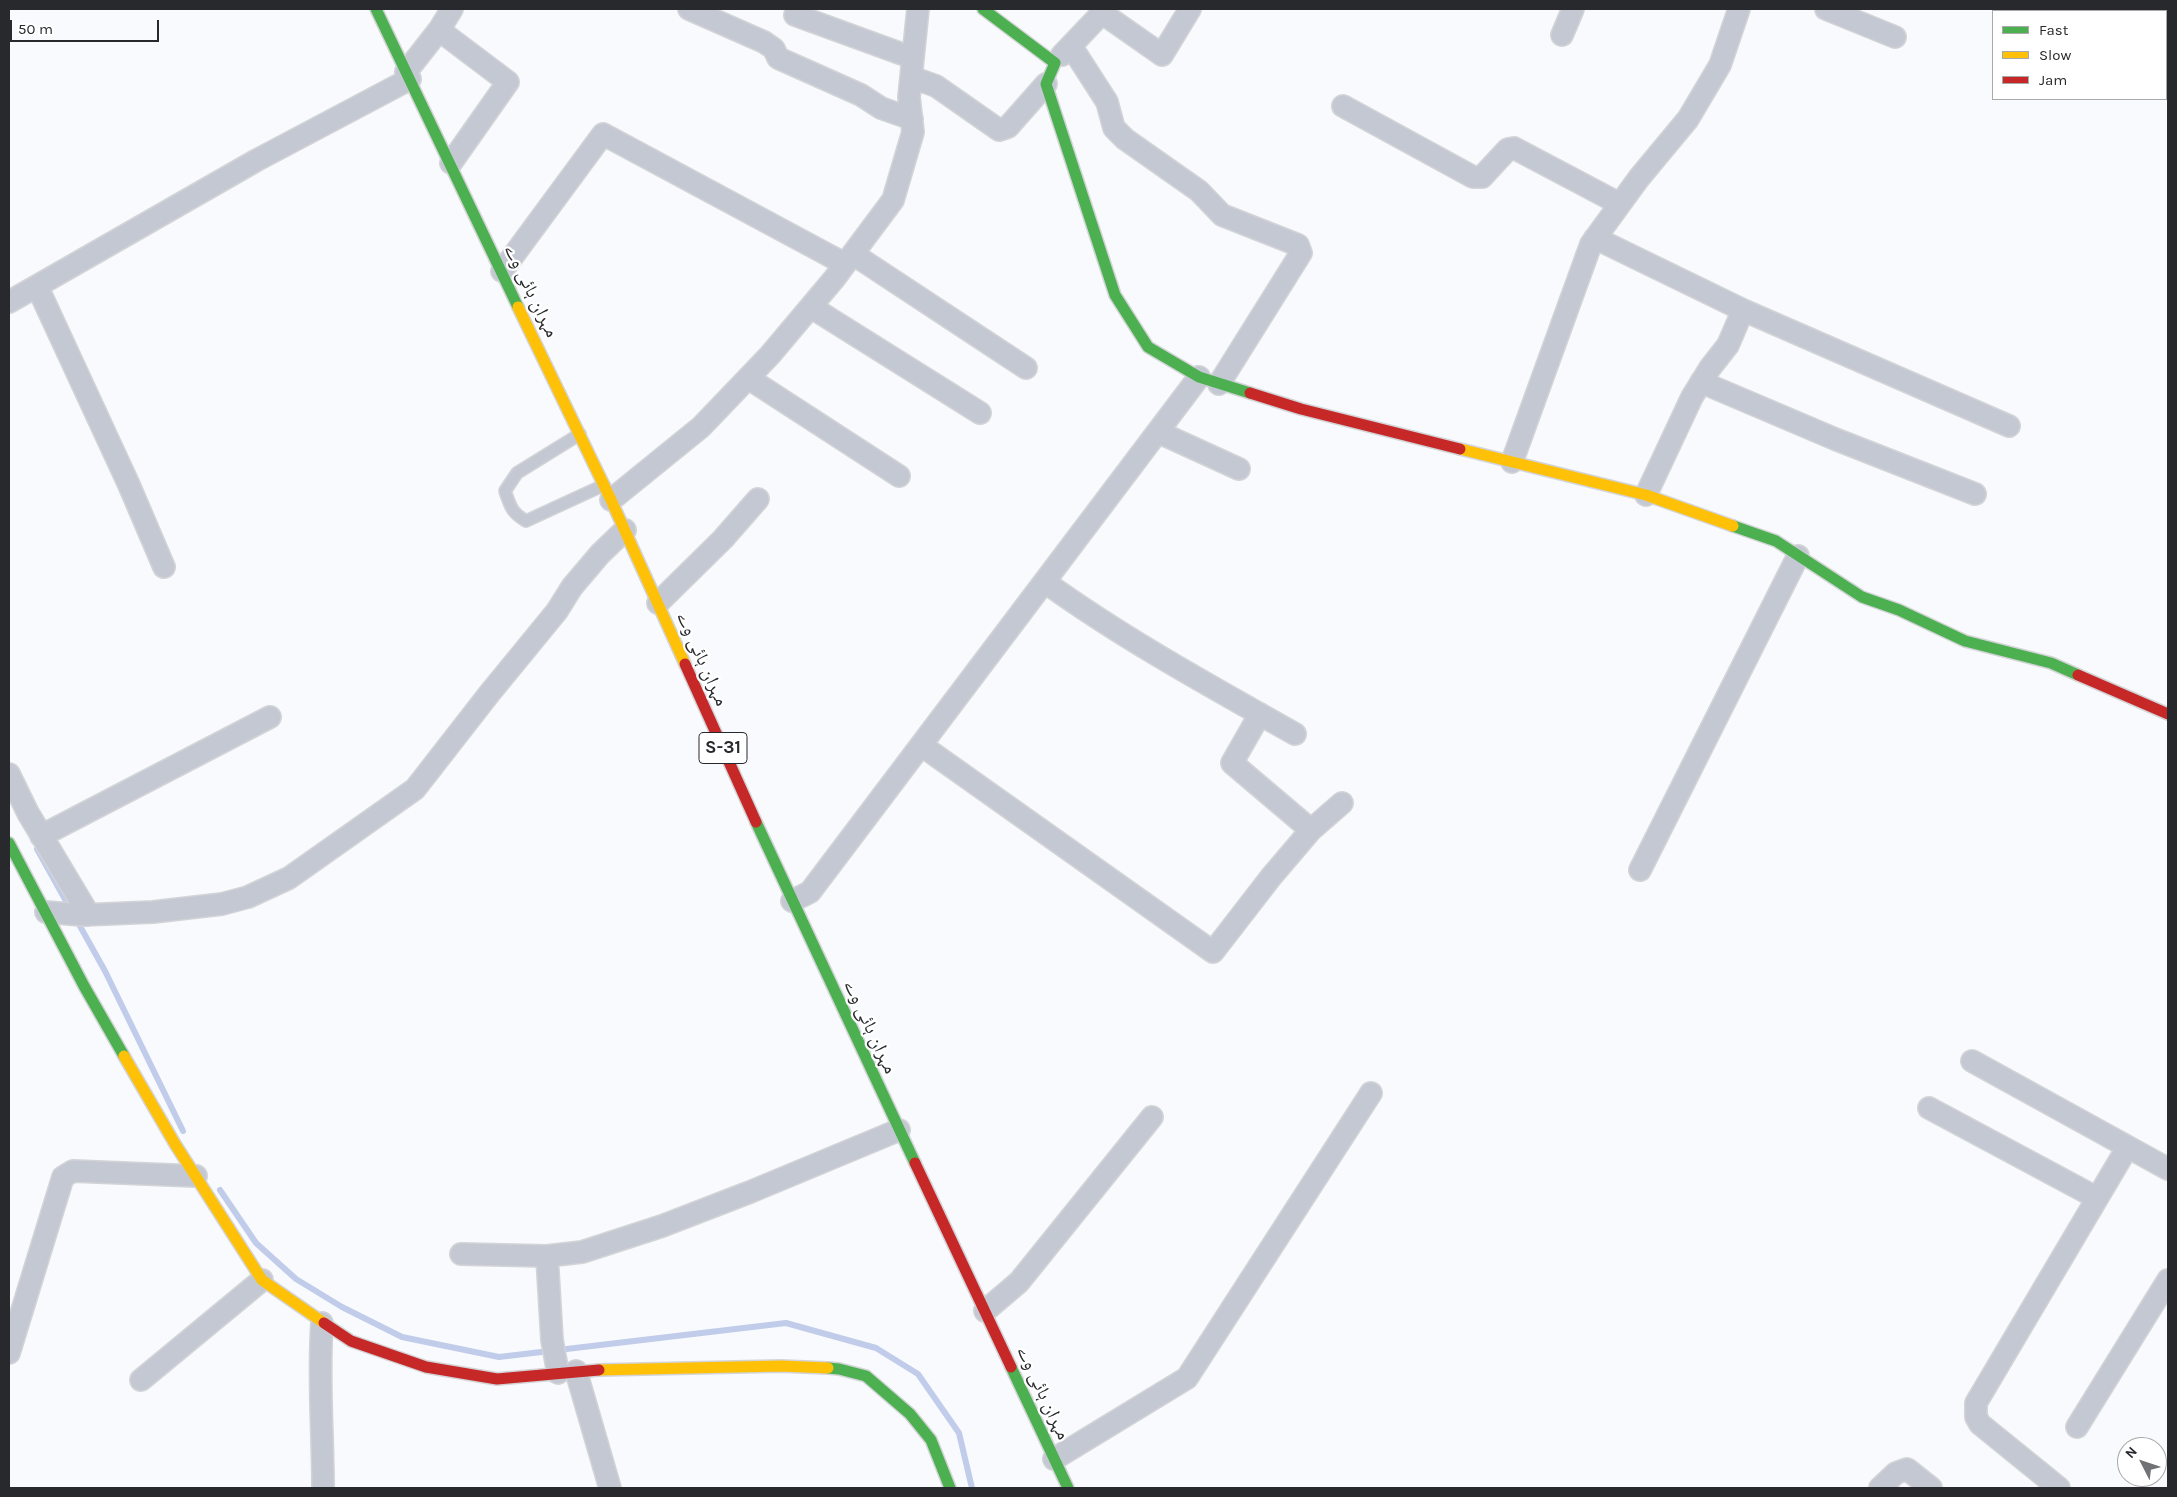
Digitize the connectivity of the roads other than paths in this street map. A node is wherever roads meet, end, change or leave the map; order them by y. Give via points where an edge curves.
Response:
1 (376, 9) edge
2 (452, 9) edge
3 (689, 9) edge
4 (918, 9) edge
5 (983, 9) edge
6 (1190, 9) edge
7 (1573, 9) edge
8 (1739, 9) edge
9 (1826, 9) edge
10 (795, 15) dead end
11 (439, 30) junction
12 (1562, 35) dead end
13 (1895, 38) dead end
14 (1071, 46) junction
15 (1055, 63) junction
16 (912, 68) junction
17 (408, 75) junction
18 (1046, 84) junction
19 (1343, 106) dead end
20 (912, 119) junction
21 (451, 163) junction
22 (1620, 204) junction
23 (1595, 238) junction
24 (849, 259) junction
25 (502, 271) junction
26 (37, 286) junction
27 (9, 302) edge
28 (811, 307) junction
29 (1743, 310) junction
30 (1026, 368) dead end
31 (748, 378) junction
32 (1209, 381) junction
33 (1701, 382) junction
34 (980, 413) dead end
35 (2008, 426) dead end
36 (1158, 432) junction
37 (580, 434) junction
38 (1512, 462) junction
39 (1239, 469) dead end
40 (899, 476) dead end
41 (608, 492) junction
42 (1975, 494) dead end
43 (1646, 495) junction
44 (758, 499) dead end
45 (625, 530) junction
46 (1798, 556) junction
47 (164, 567) dead end
48 (1045, 582) junction
49 (658, 603) junction
50 (1260, 714) junction
51 (2168, 714) edge
52 (270, 718) dead end
53 (1295, 734) dead end
54 (921, 745) junction
55 (9, 774) edge
56 (1342, 803) dead end
57 (1310, 830) junction
58 (41, 836) junction
59 (9, 843) edge
60 (1640, 870) dead end
61 (792, 901) junction
62 (51, 913) junction
63 (85, 915) junction
64 (1972, 1061) dead end
65 (1371, 1093) dead end
66 (1929, 1108) dead end
67 (1152, 1117) dead end
68 (899, 1130) junction
69 (2127, 1148) junction
70 (2168, 1169) edge
71 (196, 1176) junction
72 (2097, 1198) junction
73 (461, 1254) dead end
74 (547, 1256) junction
75 (262, 1280) junction
76 (2168, 1280) edge
77 (984, 1310) junction
78 (322, 1323) junction
79 (9, 1352) edge
80 (567, 1372) junction
81 (141, 1380) dead end
82 (2077, 1427) dead end
83 (1054, 1459) junction
84 (323, 1488) edge
85 (610, 1488) edge
86 (950, 1488) edge
87 (1068, 1488) edge
88 (1880, 1488) edge
89 (1932, 1488) edge
90 (2059, 1488) edge

1 - 17 street, مہران ہائی وے / S-31
2 - 11 street
3 - 20 street via 764,42 774,49 778,58 861,95 881,108
4 - 16 street
5 - 15 street
6 - 14 street via 1162,55 1102,13
7 - 12 street
8 - 22 street via 1720,65 1693,111
9 - 13 street
10 - 16 street
11 - 17 street
11 - 21 street via 508,82
14 - 15 street
14 - 32 street via 1108,102 1114,128 1125,139 1200,191 1222,215 1298,246 1301,253
15 - 18 street
16 - 18 street via 999,130 1008,127
16 - 20 street via 909,97
17 - 21 street, مہران ہائی وے / S-31
17 - 26 street
18 - 32 street via 1115,295 1148,346
19 - 22 street via 1473,177 1482,177 1508,149 1514,148
20 - 24 street via 913,132 892,200
21 - 25 street, مہران ہائی وے / S-31
22 - 23 street
23 - 29 street
23 - 38 street
24 - 25 street via 603,134
24 - 28 street
24 - 30 street
25 - 37 street, مہران ہائی وے / S-31
26 - 27 street
26 - 47 street
28 - 31 street
28 - 34 street
29 - 33 street via 1728,345
29 - 35 street
31 - 40 street
31 - 41 street via 701,427
32 - 36 street
32 - 38 street via 1300,409
33 - 42 street
33 - 43 street
36 - 39 street
36 - 48 street
37 - 41 street, مہران ہائی وے / S-31
37 - 41 lane via 517,473 505,491 514,514 526,521
38 - 43 street
41 - 45 street, مہران ہائی وے / S-31
43 - 46 street via 1776,541
44 - 49 street
45 - 49 street, مہران ہائی وے / S-31
45 - 63 street via 572,587 557,611 415,789 289,878 248,897 212,906
46 - 51 street via 1862,597 1900,610 1965,641 2051,663
46 - 60 street
48 - 50 street via 1088,613
48 - 54 street
49 - 61 street, مہران ہائی وے / S-31
50 - 53 street
50 - 57 street via 1232,763
52 - 58 street
54 - 57 street via 1213,952
54 - 61 street via 810,892
55 - 58 street
56 - 57 street
58 - 63 street
59 - 62 street
61 - 68 street, مہران ہائی وے / S-31
62 - 63 street
62 - 71 street via 84,986
64 - 69 street
65 - 83 street via 1187,1378
66 - 72 street
67 - 77 street via 1019,1282
68 - 74 street via 662,1226 582,1252
68 - 77 street, مہران ہائی وے / S-31
69 - 70 street
69 - 72 street
71 - 75 street
71 - 79 street via 73,1171 63,1178
72 - 90 street via 1976,1403 1980,1424
73 - 74 street
74 - 80 street via 552,1340
75 - 78 street
75 - 81 street
76 - 82 street
77 - 83 street, مہران ہائی وے / S-31
78 - 80 street via 351,1341 426,1367 497,1379
78 - 84 street via 319,1356
80 - 85 street
80 - 86 street via 781,1366 839,1369 866,1376 910,1414 931,1440
83 - 87 street, مہران ہائی وے / S-31
88 - 89 street via 1896,1472 1907,1469

